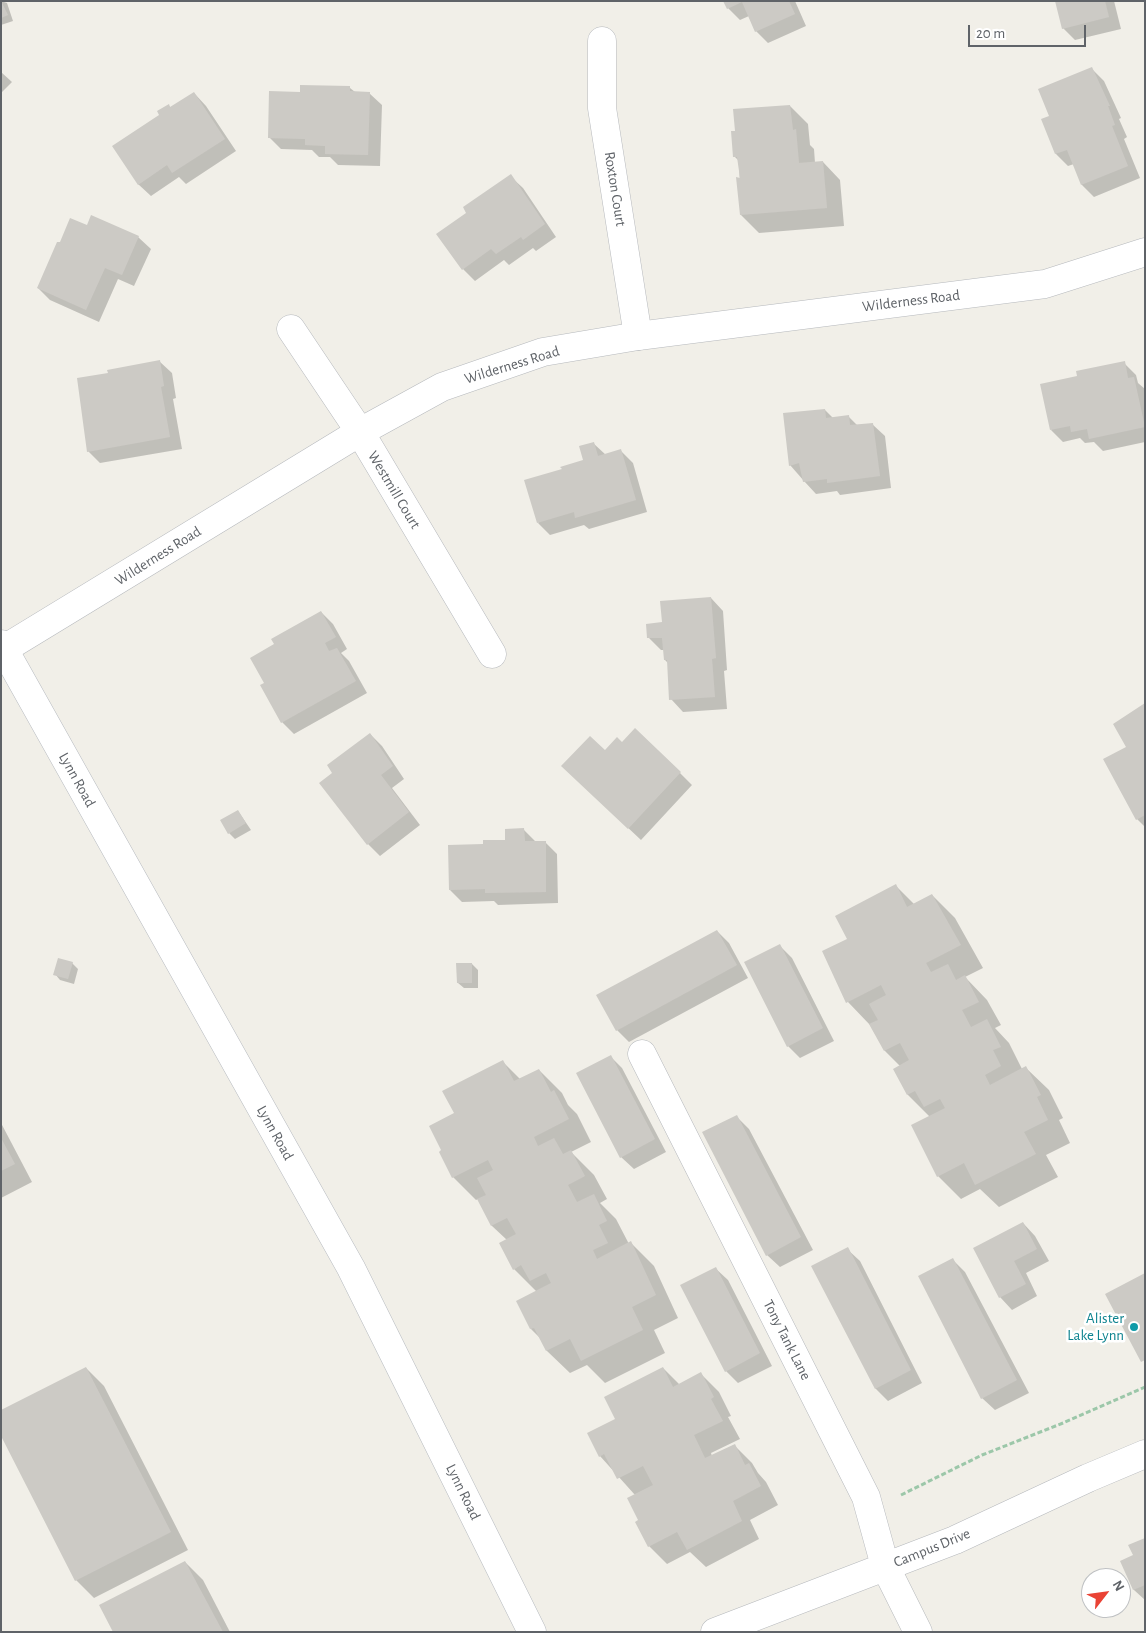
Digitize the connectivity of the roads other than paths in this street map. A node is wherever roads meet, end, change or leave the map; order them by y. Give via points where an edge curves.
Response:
1 (602, 41) dead end
2 (1145, 252) edge
3 (291, 329) dead end
4 (638, 336) junction
5 (360, 432) junction
6 (2, 647) edge
7 (492, 654) dead end
8 (642, 1054) dead end
9 (1145, 1454) edge
10 (885, 1566) junction
11 (532, 1632) edge
12 (715, 1632) edge
13 (918, 1632) edge

1 - 4 street, Roxton Court via 602,108
2 - 4 street, Wilderness Road via 1045,284
3 - 5 street, Westmill Court
4 - 5 street, Wilderness Road via 543,352 442,386
5 - 6 street, Wilderness Road
5 - 7 street, Westmill Court
6 - 11 street, Lynn Road via 350,1268
8 - 10 street, Tony Tank Lane via 866,1497
9 - 10 street, Campus Drive via 955,1540
10 - 12 street, Campus Drive
10 - 13 street, Tony Tank Lane

